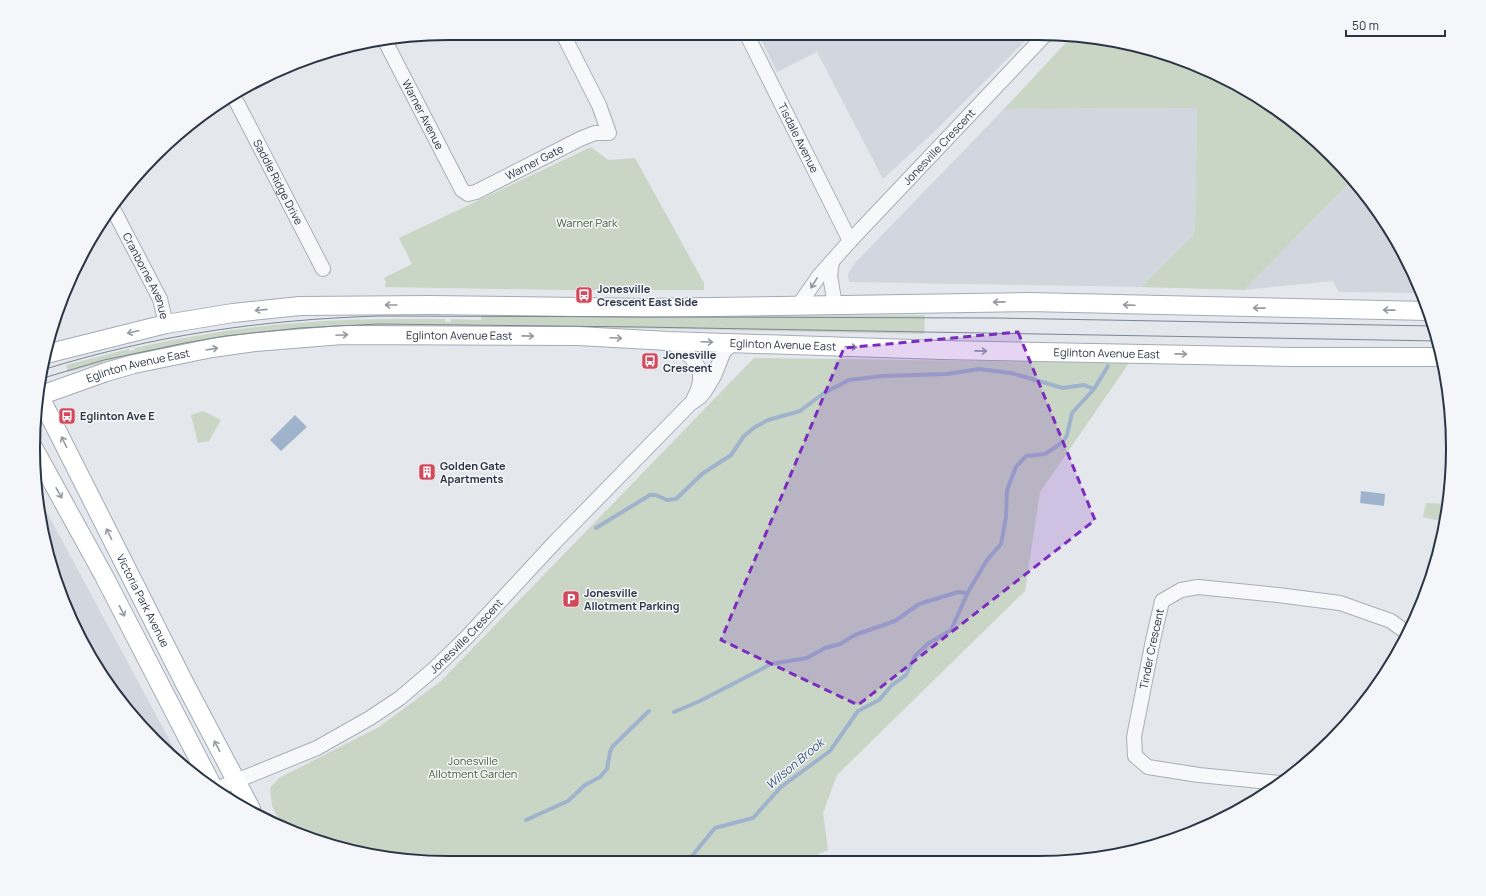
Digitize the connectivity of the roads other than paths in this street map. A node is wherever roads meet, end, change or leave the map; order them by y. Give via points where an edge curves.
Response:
1 (566, 40) edge
2 (749, 40) edge
3 (1040, 40) edge
4 (387, 45) edge
5 (236, 100) edge
6 (462, 190) joint
7 (115, 213) edge
8 (850, 240) junction
9 (832, 261) junction
10 (323, 269) dead end
11 (835, 305) junction
12 (798, 306) junction
13 (1422, 311) edge
14 (166, 324) junction
15 (668, 341) junction
16 (734, 343) junction
17 (52, 353) edge
18 (1435, 357) edge
19 (44, 392) edge
20 (42, 403) edge
21 (690, 404) junction
22 (40, 460) edge
23 (1403, 630) edge
24 (208, 777) edge
25 (236, 781) junction
26 (1272, 782) edge
27 (221, 787) edge
28 (248, 803) edge

1 - 6 street, Warner Gate via 600,105 609,133 595,133 580,139 476,192 468,194
2 - 8 street, Tisdale Avenue
3 - 8 street, Jonesville Crescent
4 - 6 street, Warner Avenue
5 - 10 street, Saddle Ridge Drive
7 - 14 street, Cranborne Avenue via 160,299
8 - 9 street, Jonesville Crescent
9 - 11 street via 830,276
9 -> 12 street, Jonesville Crescent
11 - 12 main road
13 -> 11 main road via 1028,302
12 -> 14 main road via 300,306
14 -> 17 main road
15 -> 16 main road, Eglinton Avenue East
19 -> 15 main road, Eglinton Avenue East via 134,364 212,348 310,337 578,336
15 - 21 street, Jonesville Crescent via 690,355 700,373 698,389
16 -> 18 main road, Eglinton Avenue East via 942,350
16 - 21 street, Jonesville Crescent via 724,351 705,391
25 -> 20 main road, Victoria Park Avenue
21 - 25 street, Jonesville Crescent via 555,542 467,637 400,698 316,748
22 -> 24 main road via 104,576
23 - 26 street, Tinder Crescent via 1391,621 1340,604 1278,595 1198,587 1181,590 1162,601 1134,736 1135,756 1148,767
25 - 27 street, Jonesville Crescent
25 - 28 main road, Victoria Park Avenue

